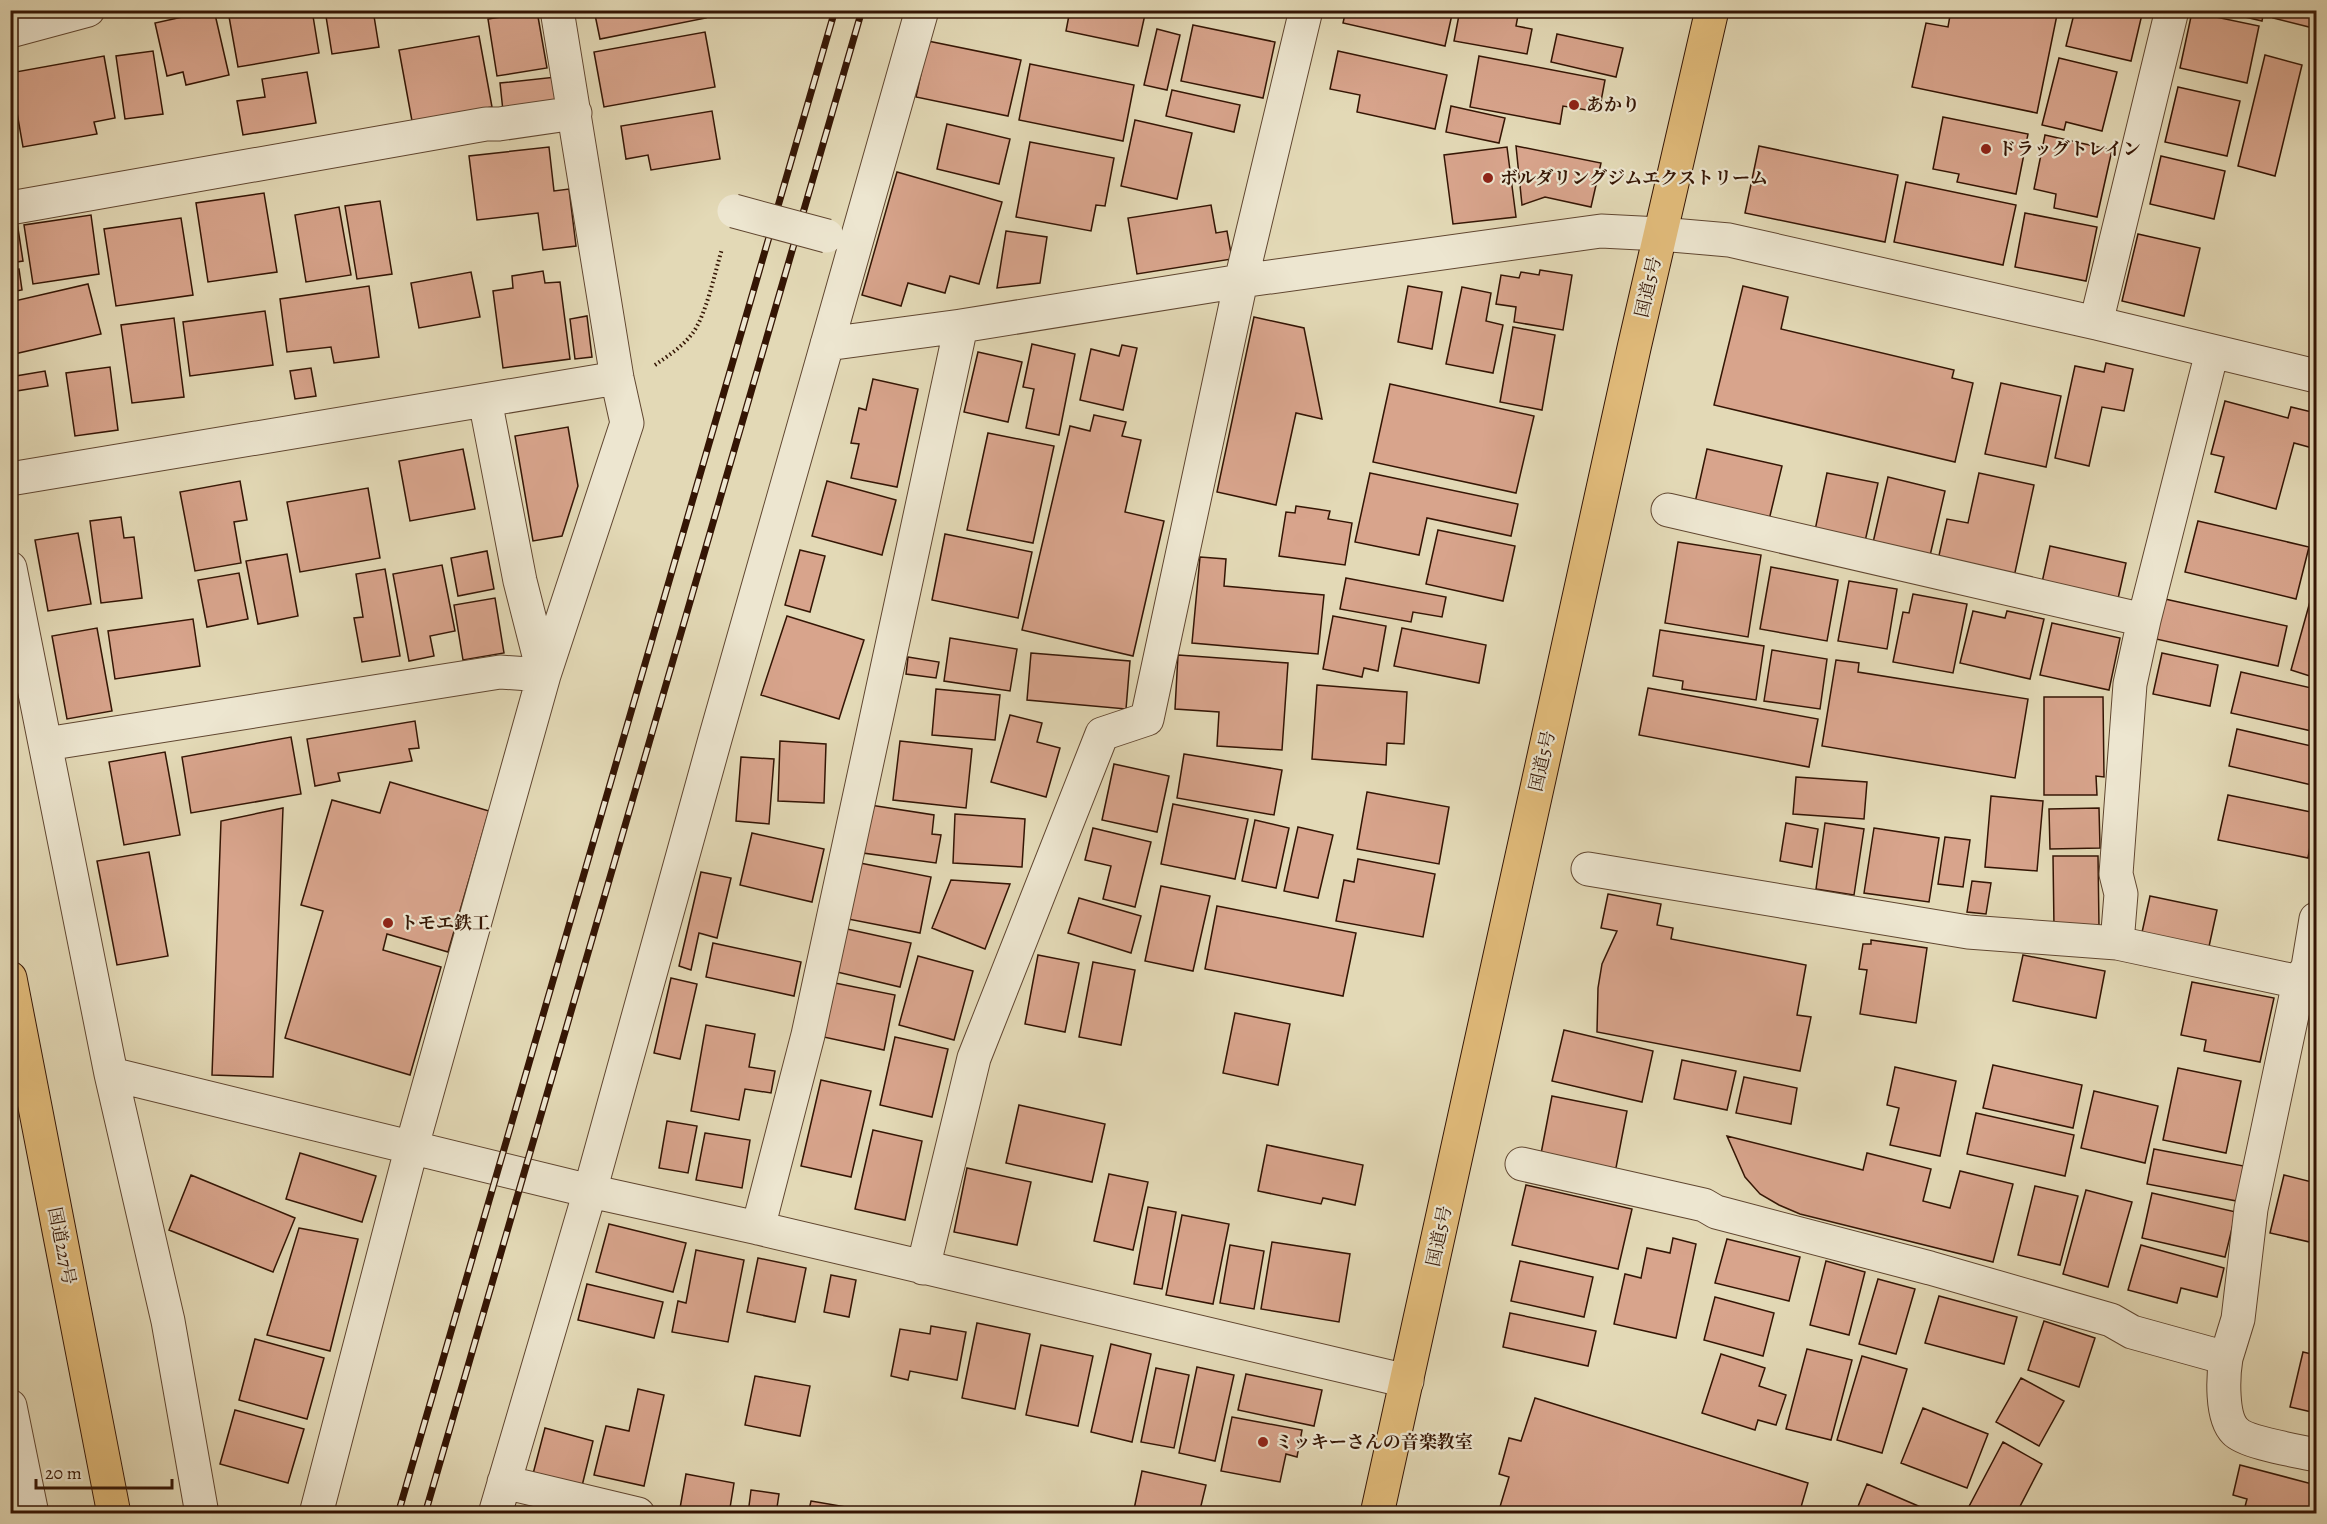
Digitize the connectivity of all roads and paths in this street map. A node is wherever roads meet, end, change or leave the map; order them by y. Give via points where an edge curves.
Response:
1 (88, 10) edge
2 (557, 10) edge
3 (922, 10) edge
4 (1306, 10) edge
5 (1713, 10) edge
6 (2172, 10) edge
7 (10, 31) edge
8 (575, 113) junction
9 (10, 208) edge
10 (734, 211) joint
11 (1660, 234) junction
12 (827, 236) dead end
13 (1241, 281) junction
14 (2096, 323) junction
15 (962, 326) junction
16 (827, 344) junction
17 (2212, 352) junction
18 (2316, 376) edge
19 (617, 378) junction
20 (485, 400) junction
21 (10, 479) edge
22 (1668, 510) dead end
23 (10, 568) edge
24 (2144, 620) junction
25 (544, 675) junction
26 (46, 744) junction
27 (1588, 869) dead end
28 (2316, 919) edge
29 (2117, 944) junction
30 (10, 978) edge
31 (2300, 982) junction
32 (111, 1074) junction
33 (412, 1146) junction
34 (1522, 1164) dead end
35 (590, 1191) junction
36 (758, 1228) junction
37 (923, 1268) junction
38 (2226, 1358) junction
39 (1407, 1381) junction
40 (10, 1406) edge
41 (2316, 1455) edge
42 (504, 1482) junction
43 (32, 1514) edge
44 (114, 1514) edge
45 (202, 1514) edge
46 (316, 1514) edge
47 (495, 1514) edge
48 (638, 1514) edge
49 (1377, 1514) edge

1 - 7 street
2 - 8 street
3 - 16 street
4 - 13 street
5 - 11 highway, 国道5号
6 - 14 street
8 - 9 street via 486,124
8 - 19 street
10 - 12 street, bridge
10 - 19 path via 693,333 652,368
11 - 13 street via 1601,231
11 - 14 street via 1729,240
11 - 39 highway, 国道5号
13 - 15 street
13 - 37 street via 1147,719 1102,734 974,1058
14 - 17 street
15 - 16 street
15 - 36 street via 808,1035
16 - 35 street
17 - 18 street
17 - 24 street
19 - 20 street
19 - 25 street via 627,423
20 - 21 street
20 - 25 street via 519,581
22 - 24 street
23 - 26 street
24 - 29 street via 2130,684 2116,874 2121,894
25 - 26 street via 500,672
25 - 33 street
26 - 32 street
27 - 29 street via 1968,932
28 - 31 street via 2308,967
29 - 31 street
30 - 44 highway, 国道227号
31 - 38 street via 2251,1209 2238,1318
32 - 33 street
32 - 45 street via 168,1321
33 - 35 street
33 - 46 street
34 - 38 street via 1704,1205 1716,1212 2111,1320 2132,1332
35 - 36 street
35 - 42 street
36 - 37 street
37 - 39 street
38 - 41 street via 2223,1375 2228,1418 2235,1432 2250,1440
39 - 49 highway, 国道5号
40 - 43 street
42 - 47 street
42 - 48 street

